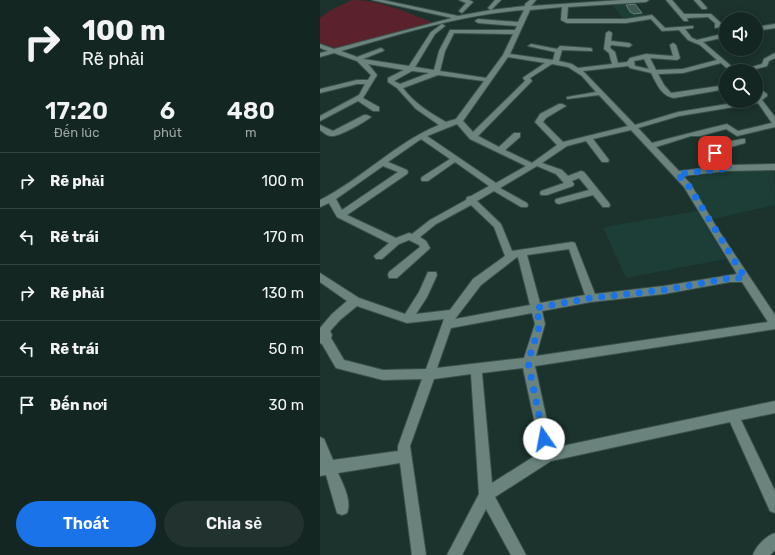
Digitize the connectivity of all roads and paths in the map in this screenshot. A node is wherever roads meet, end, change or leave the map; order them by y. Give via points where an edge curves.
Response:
1 (375, 0) edge
2 (462, 0) edge
3 (498, 0) edge
4 (533, 0) edge
5 (646, 0) edge
6 (669, 0) edge
7 (697, 0) edge
8 (391, 1) edge
9 (635, 1) edge
10 (617, 2) edge
11 (527, 5) junction
12 (565, 6) junction
13 (639, 6) dead end
14 (491, 8) dead end
15 (704, 8) dead end
16 (462, 11) dead end
17 (643, 12) dead end
18 (682, 16) junction
19 (647, 17) junction
20 (458, 18) junction
21 (478, 21) dead end
22 (520, 24) junction
23 (442, 26) dead end
24 (775, 26) edge
25 (717, 27) dead end
26 (680, 28) junction
27 (763, 28) edge
28 (516, 32) junction
29 (609, 33) dead end
30 (719, 37) edge
31 (696, 42) junction
32 (608, 43) junction
33 (629, 45) dead end
34 (673, 45) dead end
35 (320, 46) edge
36 (531, 46) dead end
37 (380, 50) dead end
38 (590, 50) dead end
39 (334, 51) junction
40 (559, 51) junction
41 (320, 55) edge
42 (506, 55) junction
43 (775, 55) edge
44 (646, 56) junction
45 (358, 59) junction
46 (721, 60) junction
47 (553, 62) junction
48 (631, 64) junction
49 (726, 64) edge
50 (615, 65) junction
51 (763, 66) edge
52 (411, 69) junction
53 (577, 70) junction
54 (653, 71) junction
55 (436, 73) junction
56 (489, 80) junction
57 (370, 82) junction
58 (398, 87) junction
59 (719, 88) edge
60 (320, 91) edge
61 (601, 93) junction
62 (358, 98) junction
63 (568, 98) dead end
64 (619, 99) dead end
65 (608, 100) junction
66 (562, 106) dead end
67 (763, 106) edge
68 (719, 107) edge
69 (376, 109) dead end
70 (367, 117) dead end
71 (320, 119) edge
72 (459, 120) junction
73 (775, 123) edge
74 (443, 124) junction
75 (320, 127) edge
76 (632, 127) junction
77 (517, 135) dead end
78 (421, 136) junction
79 (474, 137) junction
80 (588, 138) junction
81 (742, 141) dead end
82 (561, 145) junction
83 (651, 146) junction
84 (500, 150) junction
85 (456, 158) junction
86 (605, 160) dead end
87 (382, 162) junction
88 (534, 164) junction
89 (775, 167) edge
90 (731, 168) junction
91 (677, 174) junction
92 (425, 179) dead end
93 (566, 180) junction
94 (495, 187) junction
95 (596, 191) junction
96 (544, 193) dead end
97 (332, 198) junction
98 (470, 200) junction
99 (559, 201) dead end
100 (320, 204) edge
101 (524, 204) dead end
102 (606, 205) dead end
103 (340, 215) junction
104 (413, 238) junction
105 (396, 242) junction
106 (522, 253) junction
107 (379, 256) dead end
108 (510, 257) junction
109 (432, 275) dead end
110 (393, 276) dead end
111 (320, 277) edge
112 (745, 278) junction
113 (591, 298) junction
114 (355, 301) junction
115 (536, 308) junction
116 (452, 314) junction
117 (407, 319) junction
118 (446, 325) junction
119 (775, 325) edge
120 (322, 339) edge
121 (528, 362) junction
122 (476, 368) junction
123 (430, 374) junction
124 (775, 407) edge
125 (733, 416) junction
126 (320, 443) edge
127 (548, 455) junction
128 (405, 456) junction
129 (325, 468) edge
130 (486, 495) junction
131 (775, 506) edge
132 (342, 508) dead end
133 (775, 540) edge
134 (419, 555) edge
135 (454, 555) edge
136 (519, 555) edge
137 (760, 555) edge

1 - 8 street
2 - 16 street via 470,2
3 - 14 street
4 - 11 street
5 - 9 street
6 - 18 street
7 - 15 street
8 - 20 street
9 - 10 street
9 - 13 street
10 - 12 street
11 - 12 street
11 - 20 street
11 - 22 street
12 - 19 street via 564,20 567,22 626,21
17 - 19 street
18 - 25 street via 709,15 718,23
18 - 26 street via 691,27
19 - 26 street via 652,17 664,30
20 - 39 street
21 - 22 street
22 - 28 street
23 - 52 street via 433,34
24 - 27 street
26 - 31 street
28 - 42 street
28 - 55 street via 452,30 442,51
29 - 32 street
30 - 31 street
31 - 46 street
32 - 33 street
32 - 50 street via 607,49 612,52
34 - 44 street via 677,58
35 - 39 street
36 - 40 street
37 - 45 street
38 - 40 street via 560,48
39 - 41 street
39 - 45 street
40 - 47 street
42 - 47 street
42 - 56 street
43 - 51 street via 766,60
44 - 48 street via 632,59
44 - 54 street
45 - 52 street
45 - 57 street via 373,72
46 - 49 street
46 - 54 street via 675,72
47 - 53 street via 570,65
47 - 79 street via 526,78 529,81
48 - 50 street
48 - 54 street via 632,67 643,71
50 - 53 street
52 - 55 street
52 - 58 street via 390,79
53 - 61 street
54 - 59 street via 670,96
55 - 56 street
55 - 58 street
56 - 72 street
57 - 60 street via 357,82
57 - 62 street via 366,91
58 - 74 street via 427,115
61 - 63 street
61 - 65 street
62 - 69 street
62 - 71 street
64 - 65 street
65 - 76 street
66 - 82 street via 543,116 539,122
67 - 73 street
68 - 76 street via 678,114
70 - 75 street via 332,134
72 - 74 street
72 - 79 street
73 - 83 street via 736,134 726,126
74 - 78 street
76 - 80 street
76 - 83 street
77 - 84 street
78 - 85 street
78 - 87 street via 405,144
79 - 84 street
80 - 82 street
80 - 86 street
81 - 90 street via 725,144 716,149 715,153
82 - 88 street
83 - 91 street
84 - 88 street
85 - 92 street
85 - 94 street
87 - 97 street
87 - 103 street via 404,172
88 - 93 street via 559,172
88 - 94 street
89 - 90 street
90 - 91 street
91 - 112 street via 688,185
93 - 95 street via 582,174
93 - 96 street via 570,184
94 - 98 street
94 - 101 street
95 - 99 street
95 - 102 street
97 - 100 street
97 - 103 street
98 - 104 street via 433,222
98 - 108 street via 498,226
103 - 105 street
104 - 105 street via 409,236
104 - 110 street via 423,243 425,248
105 - 107 street
106 - 108 street
106 - 113 street via 572,245
106 - 115 street
108 - 116 street via 477,282
109 - 117 street
111 - 114 street
112 - 113 street
112 - 119 street
113 - 115 street
114 - 117 street
114 - 120 street via 336,317 324,331 327,335
115 - 118 street
115 - 121 street via 540,324
116 - 117 street
116 - 118 street
118 - 123 street
119 - 121 street
120 - 123 street via 340,364 383,375
121 - 122 street
121 - 127 street
122 - 123 street
122 - 130 street
123 - 128 street via 404,446
124 - 125 street
125 - 127 street
125 - 131 street
126 - 129 street
127 - 130 street
128 - 129 street
128 - 134 street
129 - 132 street via 338,489
130 - 135 street
130 - 136 street
133 - 137 street

